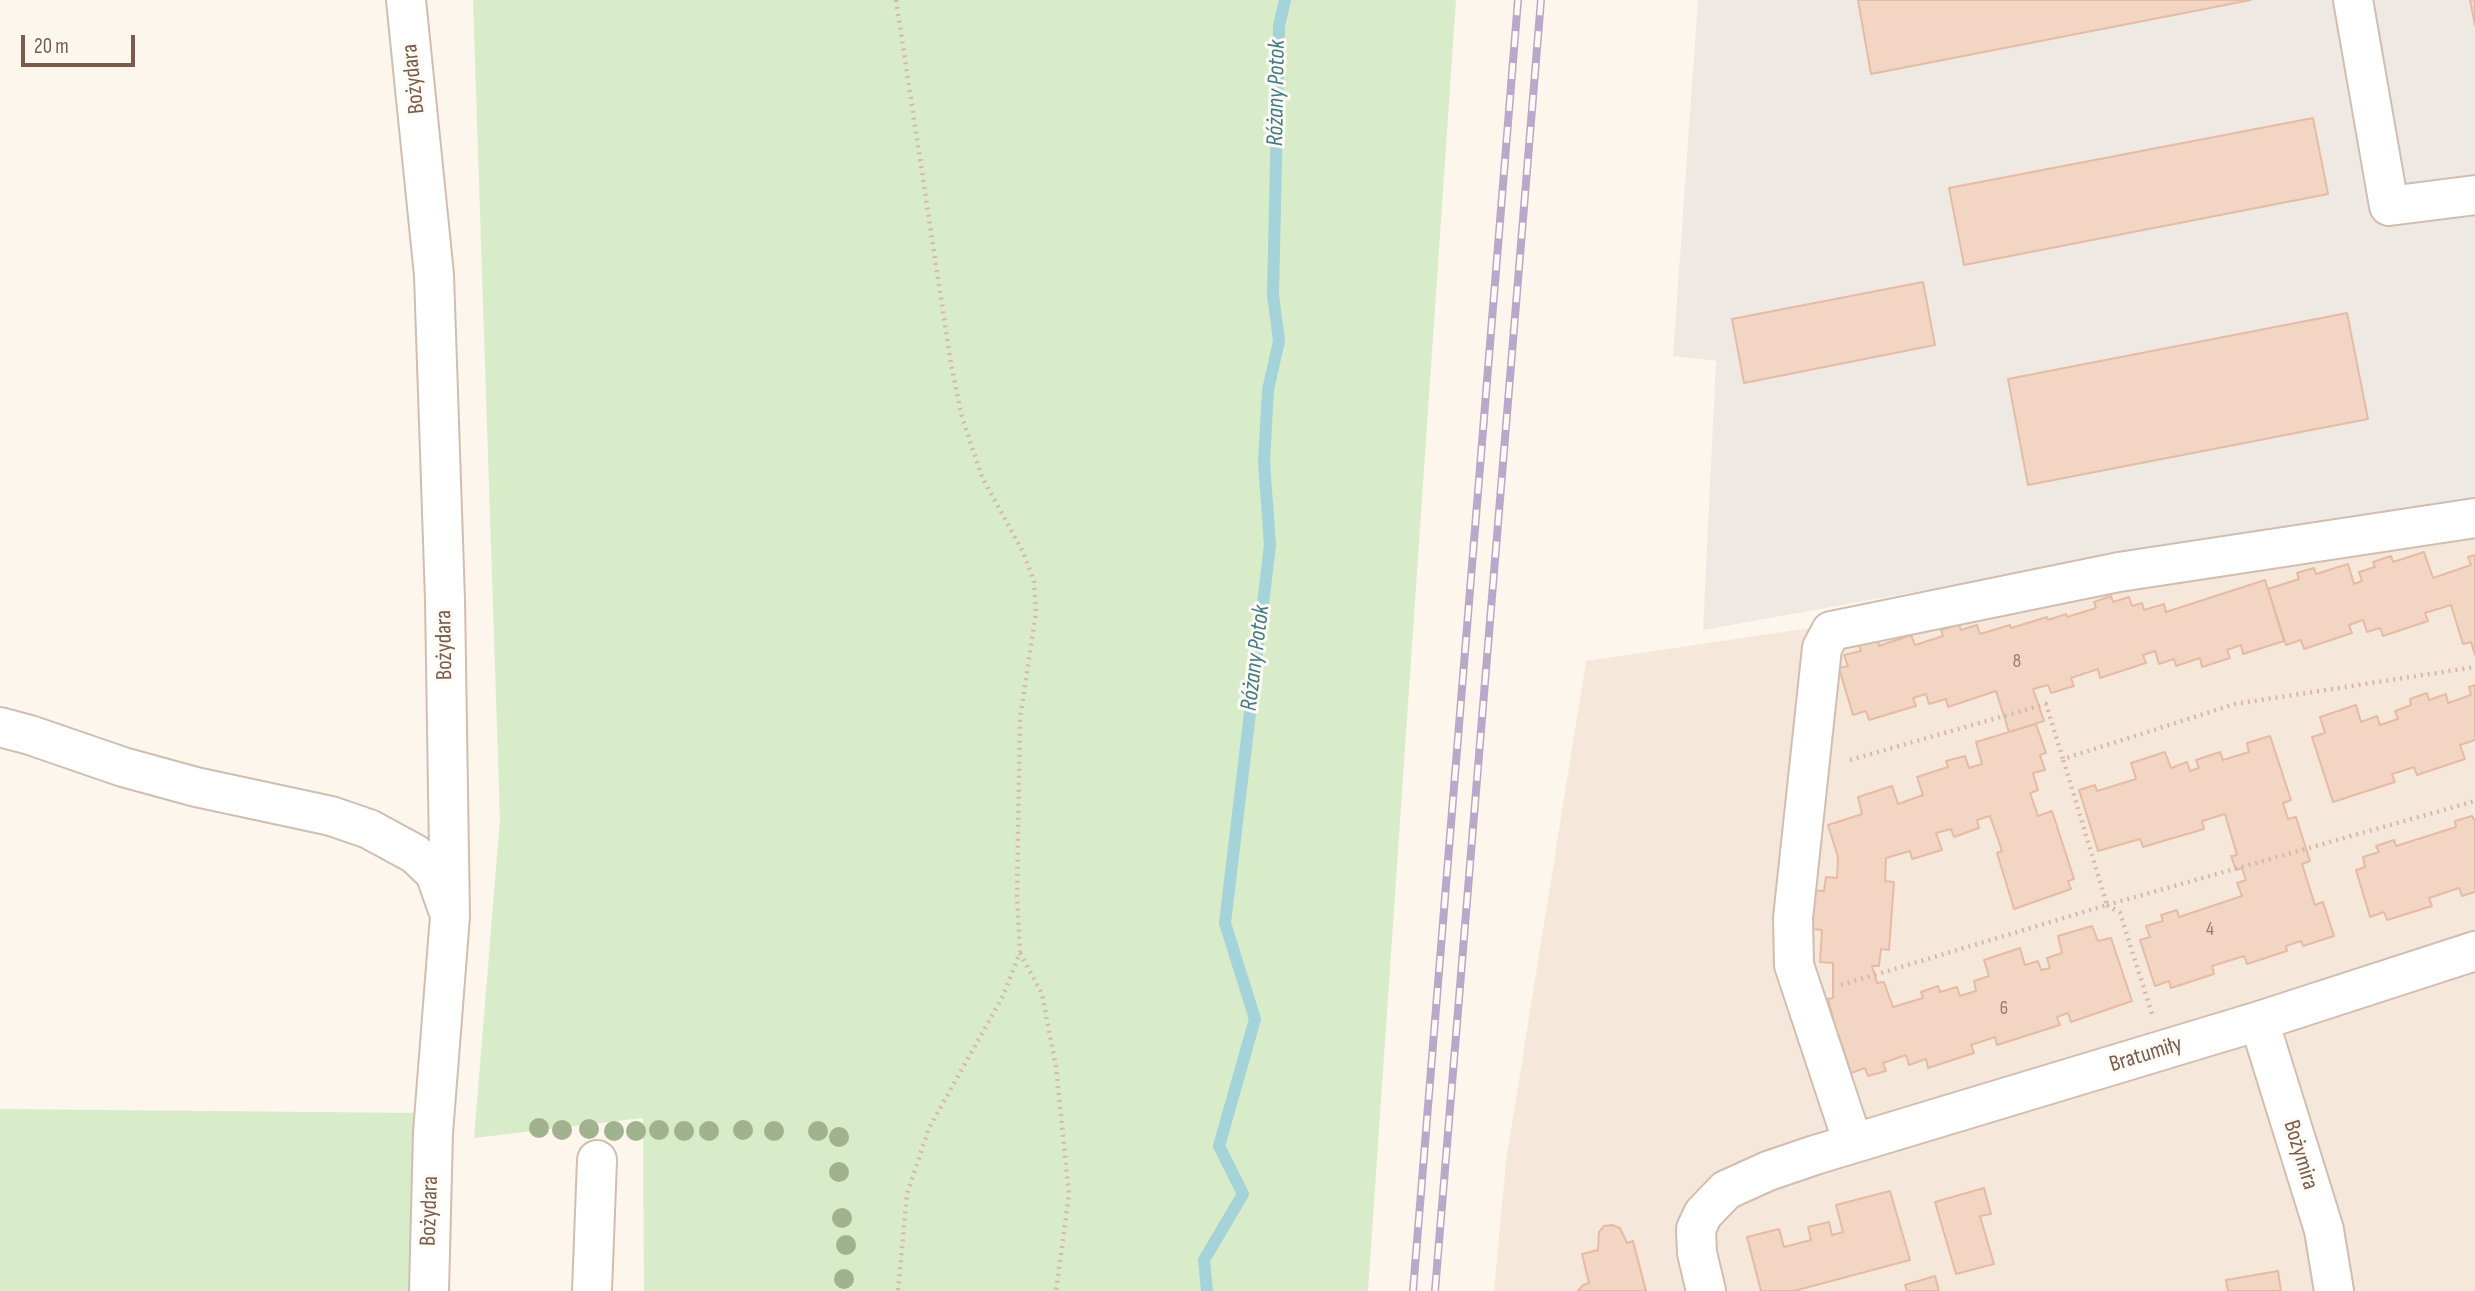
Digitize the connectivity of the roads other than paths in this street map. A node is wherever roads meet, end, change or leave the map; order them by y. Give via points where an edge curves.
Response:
1 (406, 0) edge
2 (2353, 0) edge
3 (2475, 195) edge
4 (2475, 518) edge
5 (0, 727) edge
6 (450, 915) junction
7 (2475, 951) edge
8 (2259, 1021) junction
9 (1853, 1143) junction
10 (597, 1160) dead end
11 (429, 1291) edge
12 (592, 1291) edge
13 (1706, 1291) edge
14 (2334, 1291) edge

1 - 6 street, Bożydara via 434,275
2 - 3 street via 2389,206
4 - 9 street via 2119,572 1830,631 1822,648 1793,918 1794,965
5 - 6 street via 183,784 331,816 369,829 415,854 435,873
6 - 11 street, Bożydara via 432,1133
7 - 8 street, Bratumiły
8 - 9 street, Bratumiły
8 - 14 street, Bożymira via 2323,1230
9 - 13 street, Bratumiły via 1726,1190 1703,1214 1696,1229
10 - 12 street

